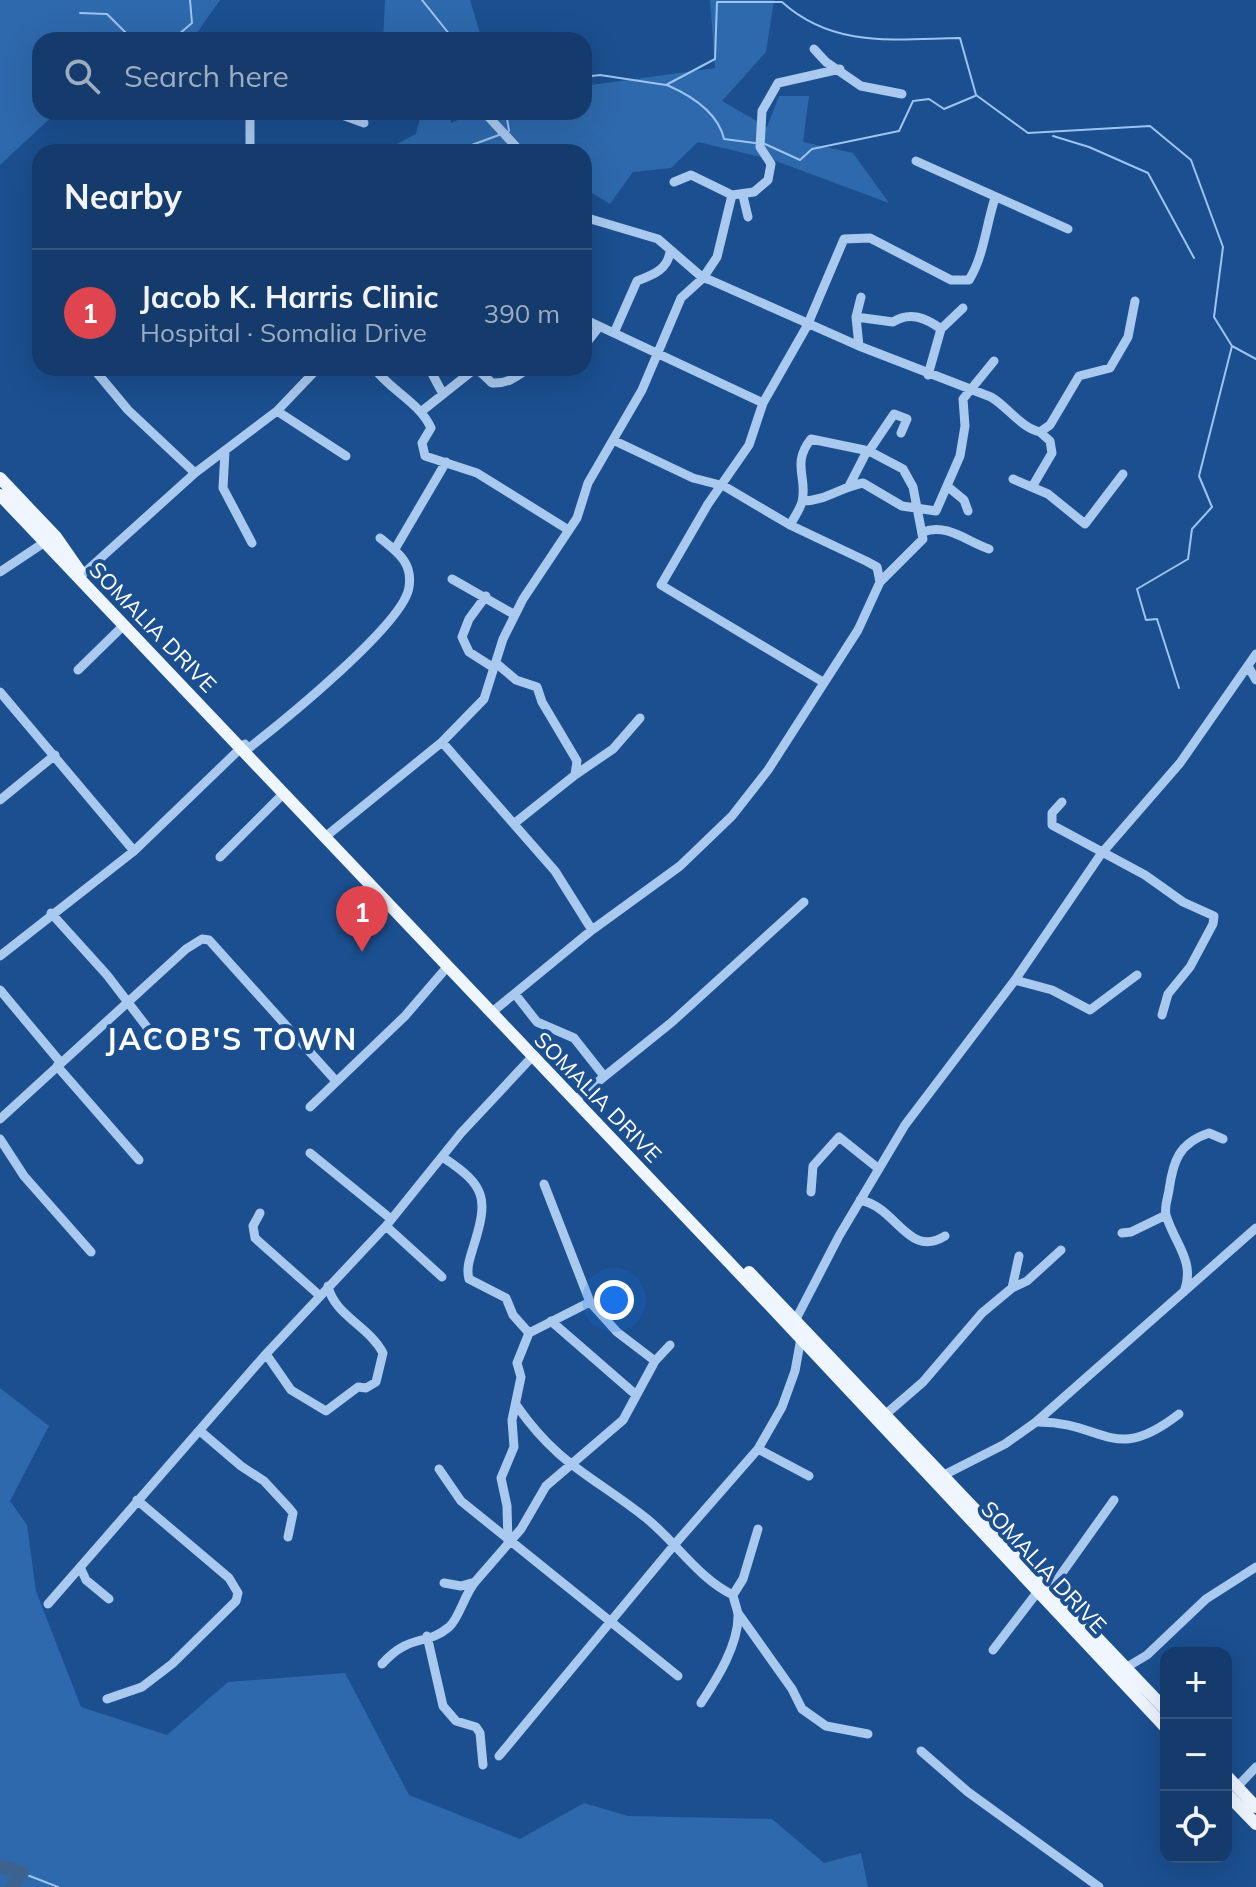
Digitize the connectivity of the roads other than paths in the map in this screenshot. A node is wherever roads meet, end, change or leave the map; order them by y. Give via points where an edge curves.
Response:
1 (814, 49) dead end
2 (840, 69) junction
3 (902, 94) dead end
4 (250, 120) edge
5 (356, 120) edge
6 (491, 120) edge
7 (364, 123) dead end
8 (250, 144) edge
9 (515, 144) edge
10 (916, 161) dead end
11 (674, 182) dead end
12 (732, 195) junction
13 (743, 196) junction
14 (995, 198) junction
15 (748, 217) dead end
16 (592, 219) edge
17 (1068, 229) dead end
18 (670, 250) junction
19 (703, 278) junction
20 (861, 297) dead end
21 (1135, 301) dead end
22 (963, 308) dead end
23 (856, 317) junction
24 (592, 323) edge
25 (807, 326) junction
26 (599, 327) junction
27 (941, 329) junction
28 (614, 333) junction
29 (592, 336) edge
30 (859, 346) junction
31 (658, 354) junction
32 (994, 361) dead end
33 (928, 375) junction
34 (100, 376) edge
35 (310, 376) edge
36 (381, 376) edge
37 (433, 376) edge
38 (466, 376) edge
39 (485, 376) edge
40 (518, 376) edge
41 (971, 391) junction
42 (443, 394) junction
43 (763, 403) junction
44 (277, 411) junction
45 (422, 411) junction
46 (1040, 432) junction
47 (901, 433) dead end
48 (615, 441) junction
49 (225, 451) junction
50 (868, 451) junction
51 (346, 456) dead end
52 (446, 462) junction
53 (195, 473) junction
54 (1123, 474) dead end
55 (0, 478) edge
56 (1013, 479) dead end
57 (724, 486) junction
58 (849, 486) junction
59 (947, 486) junction
60 (1032, 487) junction
61 (0, 495) edge
62 (803, 501) junction
63 (916, 509) junction
64 (968, 511) dead end
65 (790, 525) junction
66 (567, 529) junction
67 (923, 532) junction
68 (380, 538) dead end
69 (45, 542) junction
70 (252, 543) dead end
71 (395, 549) junction
72 (989, 549) dead end
73 (0, 572) edge
74 (83, 574) junction
75 (452, 579) dead end
76 (880, 582) junction
77 (486, 596) junction
78 (515, 615) junction
79 (124, 625) junction
80 (1256, 654) edge
81 (495, 665) junction
82 (1248, 666) junction
83 (78, 670) dead end
84 (1256, 680) edge
85 (823, 682) junction
86 (0, 692) edge
87 (640, 718) dead end
88 (442, 742) junction
89 (245, 747) junction
90 (55, 755) junction
91 (575, 775) junction
92 (283, 794) junction
93 (0, 800) edge
94 (1062, 802) dead end
95 (516, 822) junction
96 (330, 833) junction
97 (134, 851) junction
98 (1101, 854) junction
99 (220, 857) dead end
100 (804, 902) dead end
101 (51, 913) junction
102 (592, 930) junction
103 (0, 956) edge
104 (448, 966) junction
105 (1137, 975) dead end
106 (1015, 980) junction
107 (0, 990) edge
108 (515, 994) junction
109 (127, 1002) junction
110 (494, 1011) junction
111 (1162, 1015) dead end
112 (153, 1035) dead end
113 (532, 1057) junction
114 (59, 1064) junction
115 (604, 1076) junction
116 (336, 1081) junction
117 (579, 1097) junction
118 (310, 1107) dead end
119 (0, 1119) edge
120 (0, 1139) edge
121 (1223, 1139) dead end
122 (310, 1153) dead end
123 (444, 1158) junction
124 (139, 1160) dead end
125 (879, 1169) junction
126 (544, 1184) dead end
127 (811, 1192) dead end
128 (860, 1200) junction
129 (260, 1213) dead end
130 (1166, 1215) junction
131 (389, 1223) junction
132 (1256, 1228) edge
133 (1122, 1233) dead end
134 (945, 1236) dead end
135 (1061, 1250) dead end
136 (91, 1252) dead end
137 (1019, 1256) dead end
138 (442, 1277) dead end
139 (328, 1286) junction
140 (1012, 1288) junction
141 (1184, 1292) junction
142 (319, 1295) junction
143 (590, 1302) junction
144 (796, 1319) junction
145 (551, 1321) junction
146 (529, 1333) junction
147 (801, 1338) junction
148 (670, 1345) dead end
149 (266, 1354) junction
150 (655, 1361) junction
151 (635, 1394) junction
152 (517, 1406) junction
153 (886, 1414) junction
154 (1179, 1414) dead end
155 (1036, 1422) junction
156 (200, 1431) junction
157 (758, 1449) junction
158 (571, 1466) junction
159 (439, 1469) dead end
160 (944, 1475) junction
161 (809, 1476) dead end
162 (137, 1500) junction
163 (1114, 1500) dead end
164 (758, 1529) dead end
165 (288, 1537) dead end
166 (508, 1542) junction
167 (675, 1544) junction
168 (1256, 1567) edge
169 (81, 1569) junction
170 (475, 1582) junction
171 (444, 1583) dead end
172 (1046, 1589) junction
173 (733, 1595) junction
174 (109, 1599) dead end
175 (48, 1604) dead end
176 (738, 1613) junction
177 (612, 1620) junction
178 (427, 1636) junction
179 (993, 1650) dead end
180 (382, 1664) dead end
181 (1127, 1667) junction
182 (678, 1676) dead end
183 (107, 1699) dead end
184 (701, 1703) dead end
185 (1160, 1703) edge
186 (1160, 1721) edge
187 (868, 1734) dead end
188 (921, 1751) dead end
189 (499, 1756) dead end
190 (483, 1765) dead end
191 (1256, 1767) edge
192 (1232, 1790) edge
193 (1256, 1807) edge
194 (1256, 1824) edge
195 (1099, 1887) edge

1 - 2 street
2 - 3 street via 870,90
2 - 13 street via 778,83 762,111 760,147 771,164 768,180
4 - 8 street
5 - 7 street
6 - 9 street
10 - 14 street
11 - 12 street via 691,175
12 - 13 street
12 - 19 street via 717,257
13 - 15 street
14 - 17 street
14 - 25 street via 978,266 969,280 951,280 870,238 844,239
16 - 18 street via 652,237
18 - 19 street
18 - 28 street via 657,273 637,281
19 - 25 street
19 - 31 street via 681,298
20 - 23 street
21 - 46 street via 1128,337 1110,368 1079,376 1050,425
22 - 27 street
23 - 27 street via 893,322 918,317
23 - 30 street
24 - 26 street
25 - 30 street
25 - 43 street
26 - 28 street
26 - 29 street
27 - 33 street
28 - 31 street
30 - 33 street
31 - 43 street
31 - 48 street
32 - 41 street
33 - 41 street
34 - 53 street
35 - 44 street
36 - 45 street
37 - 42 street
38 - 42 street
39 - 40 street via 492,383 508,383
41 - 46 street via 1008,407 1021,423
41 - 59 street via 963,399 960,456
42 - 45 street
43 - 57 street via 749,445
44 - 49 street
44 - 51 street
45 - 52 street via 431,428 421,450
46 - 60 street via 1050,441 1052,453
47 - 50 street via 907,419 894,414
48 - 57 street via 693,478
48 - 66 street via 593,471 577,518
49 - 53 street
49 - 70 street via 223,488
50 - 58 street
50 - 62 street via 811,439 799,469
50 - 63 street via 903,469
52 - 66 street via 477,473
52 - 71 street
53 - 74 street
54 - 60 street via 1088,524
55 - 74 main road, SOMALIA DRIVE
56 - 60 street
57 - 65 street
57 - 85 street via 661,585
58 - 62 street
58 - 63 street via 870,484 895,503
59 - 63 street via 936,511
59 - 64 street via 964,500
61 - 69 main road, SOMALIA DRIVE
62 - 65 street
63 - 67 street
65 - 76 street via 877,567
66 - 78 street
67 - 72 street via 936,527
67 - 76 street via 919,546
68 - 71 street
69 - 73 street
69 - 79 main road, SOMALIA DRIVE
71 - 89 street via 409,573 407,599 348,665
74 - 89 main road, SOMALIA DRIVE
75 - 77 street
76 - 85 street via 858,630
77 - 78 street
77 - 81 street via 462,637 469,652
78 - 81 street
79 - 83 street
79 - 89 main road, SOMALIA DRIVE
80 - 82 street
81 - 88 street via 484,699
81 - 91 street via 537,687 576,754
82 - 84 street
82 - 98 street via 1180,763
85 - 102 street via 732,816 680,866
86 - 90 street
87 - 91 street via 613,749
88 - 95 street
88 - 96 street
89 - 92 main road, SOMALIA DRIVE
89 - 96 main road, SOMALIA DRIVE
89 - 97 street
90 - 93 street
90 - 97 street
91 - 95 street
92 - 99 street
92 - 104 main road, SOMALIA DRIVE
94 - 98 street via 1052,813 1052,825
95 - 102 street
96 - 110 main road, SOMALIA DRIVE
97 - 101 street
98 - 106 street
98 - 111 street via 1214,916 1190,967 1168,994
100 - 115 street
101 - 103 street
101 - 109 street
102 - 108 street
104 - 110 main road, SOMALIA DRIVE
104 - 116 street via 405,1016
105 - 106 street via 1090,1010 1052,990
106 - 125 street via 905,1125
107 - 114 street
108 - 110 street
108 - 115 street via 537,1022 574,1038
109 - 112 street
109 - 114 street
109 - 116 street via 186,949 209,940
110 - 113 main road, SOMALIA DRIVE
110 - 117 main road, SOMALIA DRIVE
113 - 123 street
113 - 147 main road, SOMALIA DRIVE
114 - 119 street
114 - 124 street
115 - 117 street
116 - 118 street
117 - 144 main road, SOMALIA DRIVE
120 - 136 street via 24,1176
121 - 130 street via 1209,1133 1184,1146 1171,1166
122 - 131 street
123 - 131 street
123 - 146 street via 472,1177 481,1192 469,1279 506,1298
125 - 127 street via 839,1137 813,1166
125 - 128 street
126 - 143 street
128 - 134 street via 881,1207 921,1242 934,1243
128 - 144 street
129 - 142 street via 253,1226 255,1238
130 - 133 street
130 - 141 street via 1187,1259
131 - 138 street
131 - 139 street
132 - 141 street
135 - 140 street via 1024,1284
137 - 140 street
139 - 142 street
139 - 149 street via 337,1306 368,1331 383,1353 376,1382 358,1387 326,1411 291,1390
140 - 153 street
141 - 155 street
142 - 149 street
143 - 145 street
143 - 150 street
144 - 153 main road, SOMALIA DRIVE
145 - 146 street
145 - 151 street
146 - 152 street via 517,1363
147 - 157 street via 786,1395
147 - 172 main road, SOMALIA DRIVE
148 - 150 street
149 - 156 street
150 - 151 street
151 - 158 street via 623,1420
152 - 158 street via 539,1438
152 - 166 street via 512,1456 501,1478
153 - 160 main road, SOMALIA DRIVE
154 - 155 street via 1142,1438 1127,1440 1101,1437 1069,1423
155 - 160 street
156 - 162 street
156 - 165 street via 264,1481 289,1508 293,1513
157 - 161 street
157 - 167 street
158 - 166 street via 546,1486
158 - 167 street
159 - 166 street via 461,1501
160 - 172 main road, SOMALIA DRIVE
162 - 169 street
162 - 183 street via 229,1578 238,1593 172,1664 142,1687
163 - 172 street
164 - 173 street
166 - 170 street
166 - 177 street
167 - 173 street via 711,1582
167 - 177 street
168 - 181 street via 1206,1599
169 - 174 street
169 - 175 street
170 - 171 street
170 - 178 street via 461,1600 453,1624
172 - 179 street
172 - 181 main road, SOMALIA DRIVE
172 - 186 main road, SOMALIA DRIVE
173 - 176 street
176 - 184 street via 718,1678
176 - 187 street via 802,1709 826,1726
177 - 182 street
177 - 189 street
178 - 180 street via 398,1647
178 - 190 street via 443,1706 456,1721 476,1727
181 - 185 main road, SOMALIA DRIVE
188 - 195 street via 968,1792
191 - 192 street
192 - 193 main road
192 - 194 main road

